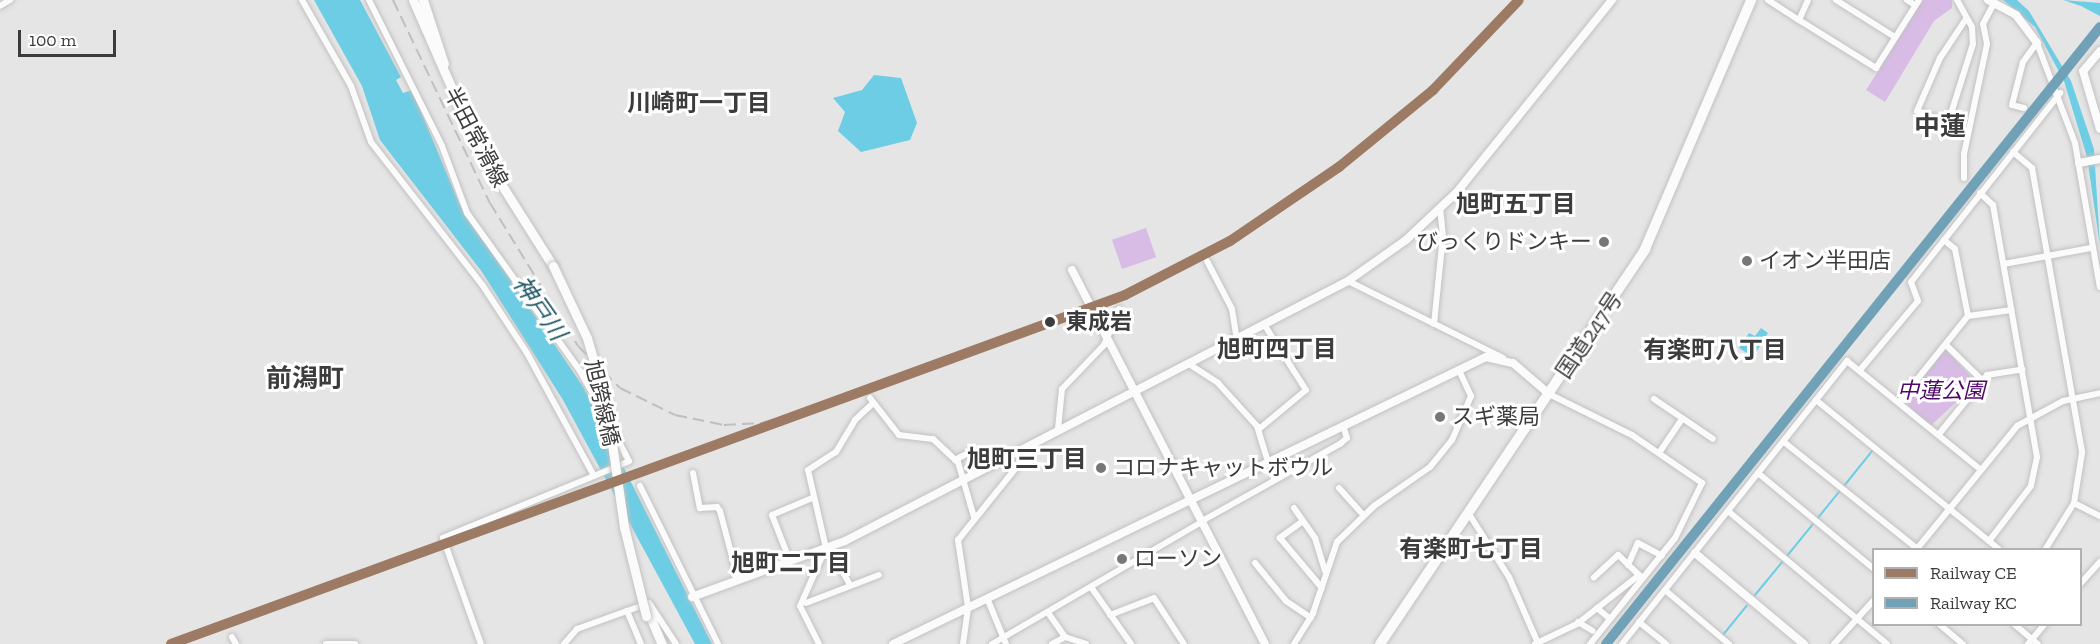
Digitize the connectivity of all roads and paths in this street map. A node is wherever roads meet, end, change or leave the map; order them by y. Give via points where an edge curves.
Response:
1 (10, 0) edge
2 (302, 0) edge
3 (369, 0) edge
4 (413, 0) edge
5 (421, 0) edge
6 (1612, 0) edge
7 (1751, 0) edge
8 (1768, 0) edge
9 (1808, 0) edge
10 (1836, 0) edge
11 (1907, 0) edge
12 (1957, 0) edge
13 (1991, 1) edge
14 (1917, 3) edge
15 (0, 6) edge
16 (1966, 19) junction
17 (1798, 20) junction
18 (1895, 37) junction
19 (2037, 43) junction
20 (2100, 51) edge
21 (2060, 93) junction
22 (2024, 108) dead end
23 (2098, 115) edge
24 (2100, 129) edge
25 (2013, 152) junction
26 (2100, 159) edge
27 (2079, 163) junction
28 (1964, 178) dead end
29 (1980, 194) junction
30 (1440, 209) junction
31 (1944, 240) junction
32 (2091, 248) junction
33 (2048, 256) junction
34 (1207, 261) dead end
35 (2004, 264) junction
36 (554, 266) junction
37 (1072, 270) dead end
38 (1348, 282) junction
39 (2100, 287) edge
40 (1119, 309) dead end
41 (2012, 310) junction
42 (1968, 316) junction
43 (1434, 324) junction
44 (1265, 326) junction
45 (1106, 338) junction
46 (1237, 339) junction
47 (1946, 345) junction
48 (1504, 358) junction
49 (1190, 364) junction
50 (2023, 369) junction
51 (1459, 370) junction
52 (1860, 370) junction
53 (1982, 380) junction
54 (1133, 392) junction
55 (2100, 393) edge
56 (1549, 394) junction
57 (1654, 399) dead end
58 (2074, 399) junction
59 (1816, 400) junction
60 (1899, 402) junction
61 (2031, 414) junction
62 (1682, 419) junction
63 (1343, 426) junction
64 (1058, 429) junction
65 (1259, 429) junction
66 (1939, 434) junction
67 (1038, 440) junction
68 (1713, 440) dead end
69 (1784, 442) junction
70 (1659, 453) junction
71 (955, 460) junction
72 (1268, 461) junction
73 (983, 469) junction
74 (1980, 469) junction
75 (693, 473) dead end
76 (1758, 473) junction
77 (594, 476) junction
78 (962, 480) junction
79 (640, 486) dead end
80 (1339, 488) dead end
81 (812, 498) junction
82 (1190, 499) junction
83 (2074, 503) junction
84 (1294, 508) dead end
85 (1949, 508) junction
86 (1728, 511) junction
87 (1469, 514) junction
88 (1364, 515) junction
89 (2100, 516) edge
90 (974, 517) junction
91 (1303, 520) junction
92 (1202, 522) junction
93 (1989, 541) junction
94 (828, 548) junction
95 (1917, 548) edge
96 (1919, 548) edge
97 (1999, 548) edge
98 (2046, 548) edge
99 (1695, 553) junction
100 (1662, 556) junction
101 (790, 561) junction
102 (1255, 562) dead end
103 (2100, 562) edge
104 (1628, 565) junction
105 (1872, 567) edge
106 (1325, 574) junction
107 (879, 576) dead end
108 (1594, 577) dead end
109 (738, 579) junction
110 (2082, 582) edge
111 (850, 585) junction
112 (1091, 587) junction
113 (1322, 588) junction
114 (1665, 590) junction
115 (692, 597) junction
116 (987, 598) junction
117 (1872, 602) edge
118 (806, 603) junction
119 (968, 607) junction
120 (1597, 608) junction
121 (627, 611) junction
122 (1049, 614) junction
123 (648, 615) junction
124 (1110, 615) junction
125 (1311, 618) junction
126 (1609, 618) junction
127 (1857, 619) junction
128 (1578, 622) junction
129 (1640, 622) junction
130 (1941, 626) edge
131 (2016, 626) edge
132 (2044, 626) edge
133 (1593, 631) dead end
134 (232, 637) dead end
135 (1065, 637) junction
136 (1126, 640) edge
137 (1004, 641) edge
138 (1547, 642) edge
139 (2032, 642) edge
140 (1381, 643) edge
141 (1537, 643) edge
142 (236, 644) edge
143 (326, 644) edge
144 (355, 644) edge
145 (481, 644) edge
146 (564, 644) edge
147 (641, 644) edge
148 (655, 644) edge
149 (662, 644) edge
150 (676, 644) edge
151 (718, 644) edge
152 (819, 644) edge
153 (893, 644) edge
154 (963, 644) edge
155 (992, 644) edge
156 (1052, 644) edge
157 (1086, 644) edge
158 (1131, 644) edge
159 (1184, 644) edge
160 (1265, 644) edge
161 (1294, 644) edge
162 (1590, 644) edge
163 (1622, 644) edge
164 (1666, 644) edge
165 (1729, 644) edge
166 (1804, 644) edge
167 (1834, 644) edge
168 (1887, 644) edge
169 (1963, 644) edge

1 - 15 street
2 - 77 street via 351,86 371,142 483,286
3 - 77 street via 438,138 467,213 588,383 629,461
4 - 36 main road, 半田常滑線 via 477,146
5 - 36 main road, 半田常滑線 via 444,64 484,148
6 - 30 street
7 - 56 highway, 国道247号 via 1645,249
8 - 17 street
9 - 17 street
10 - 18 street
11 - 14 street
12 - 16 street
13 - 19 street via 2016,15
13 - 28 street via 1983,24 1987,44 1964,154
14 - 18 street
16 - 16 street via 1973,44 1948,123 1917,111 1940,57
17 - 18 street via 1876,68
19 - 21 street
19 - 22 street via 2023,62 2012,105
20 - 23 street via 2083,71
21 - 25 street
21 - 27 street
23 - 24 street
25 - 29 street
25 - 33 street via 2032,168
26 - 27 street
27 - 32 street
29 - 31 street
29 - 35 street via 1993,205
30 - 38 street
30 - 43 street
31 - 42 street via 1955,249
31 - 52 street via 1911,282 1918,301
32 - 33 street
32 - 39 street
33 - 35 street
33 - 58 street
34 - 46 street via 1232,309
35 - 41 street
36 - 123 main road, 旭跨線橋, bridge via 587,338 606,402 624,527
37 - 45 street
38 - 43 street
38 - 44 street
40 - 45 street
41 - 42 street
41 - 50 street
42 - 47 street
43 - 48 street
44 - 46 street
44 - 65 street via 1306,390
45 - 54 street
45 - 64 street via 1062,389
46 - 49 street
47 - 53 street
47 - 60 street
48 - 51 street via 1486,357
48 - 56 street
49 - 54 street
49 - 65 street via 1218,383
50 - 53 street
50 - 61 street
51 - 63 street
51 - 88 street via 1471,396 1452,440 1416,479
52 - 59 street via 1847,362
52 - 60 street
53 - 66 street
54 - 64 street
54 - 82 street
55 - 58 street
56 - 70 street
56 - 87 highway, 国道247号
57 - 62 street
58 - 61 street
58 - 83 street via 2083,465
59 - 69 street
59 - 85 street
60 - 66 street
61 - 74 street
61 - 93 street via 2034,477
62 - 68 street
62 - 70 street
63 - 72 street
63 - 92 street via 1347,438 1340,444
64 - 67 street
65 - 72 street
66 - 74 street
67 - 73 street
67 - 90 street
69 - 76 street
69 - 95 street
70 - 100 street via 1702,483
71 - 73 street via 974,450
71 - 78 street
71 - 81 street via 933,439 899,435 871,401 836,452 808,470
72 - 82 street
73 - 78 street
74 - 85 street
75 - 109 street via 700,508 717,507 720,511
76 - 86 street
76 - 105 street
77 - 145 street via 443,538
78 - 90 street
78 - 94 street
79 - 115 street
80 - 88 street
81 - 94 street
81 - 101 street via 772,514
82 - 92 street
82 - 116 street
83 - 89 street
83 - 98 street
84 - 91 street
85 - 93 street
85 - 96 street
86 - 99 street
86 - 127 street
87 - 140 highway, 国道247号
87 - 141 street via 1509,577
88 - 106 street via 1337,542
90 - 119 street via 958,540
91 - 106 street via 1315,537
91 - 113 street via 1280,538
92 - 112 street
92 - 160 street
93 - 97 street
94 - 101 street
94 - 111 street
94 - 118 street via 806,588
99 - 114 street
99 - 166 street
100 - 104 street via 1638,543
100 - 126 street
101 - 109 street
102 - 125 street via 1286,601
103 - 110 street
104 - 108 street via 1618,555
104 - 120 street via 1639,575
106 - 113 street
107 - 111 street
109 - 115 street
111 - 118 street
112 - 122 street
112 - 124 street
113 - 125 street
114 - 129 street
114 - 165 street
115 - 151 street
116 - 119 street
116 - 137 street
117 - 127 street
118 - 152 street via 800,606
119 - 153 street
119 - 154 street
120 - 126 street
120 - 128 street
121 - 146 street via 577,629
121 - 147 street
121 - 150 street via 653,605
122 - 135 street
122 - 137 street
123 - 148 main road
123 - 149 main road
124 - 136 street
124 - 159 street via 1154,598
125 - 161 street
126 - 162 street
127 - 167 street
127 - 168 street
128 - 133 street
128 - 138 street
129 - 163 street
129 - 164 street
130 - 169 street
131 - 139 street
132 - 139 street
134 - 142 street
135 - 156 street
135 - 157 street
136 - 158 street
137 - 155 street
138 - 141 street
143 - 144 street

